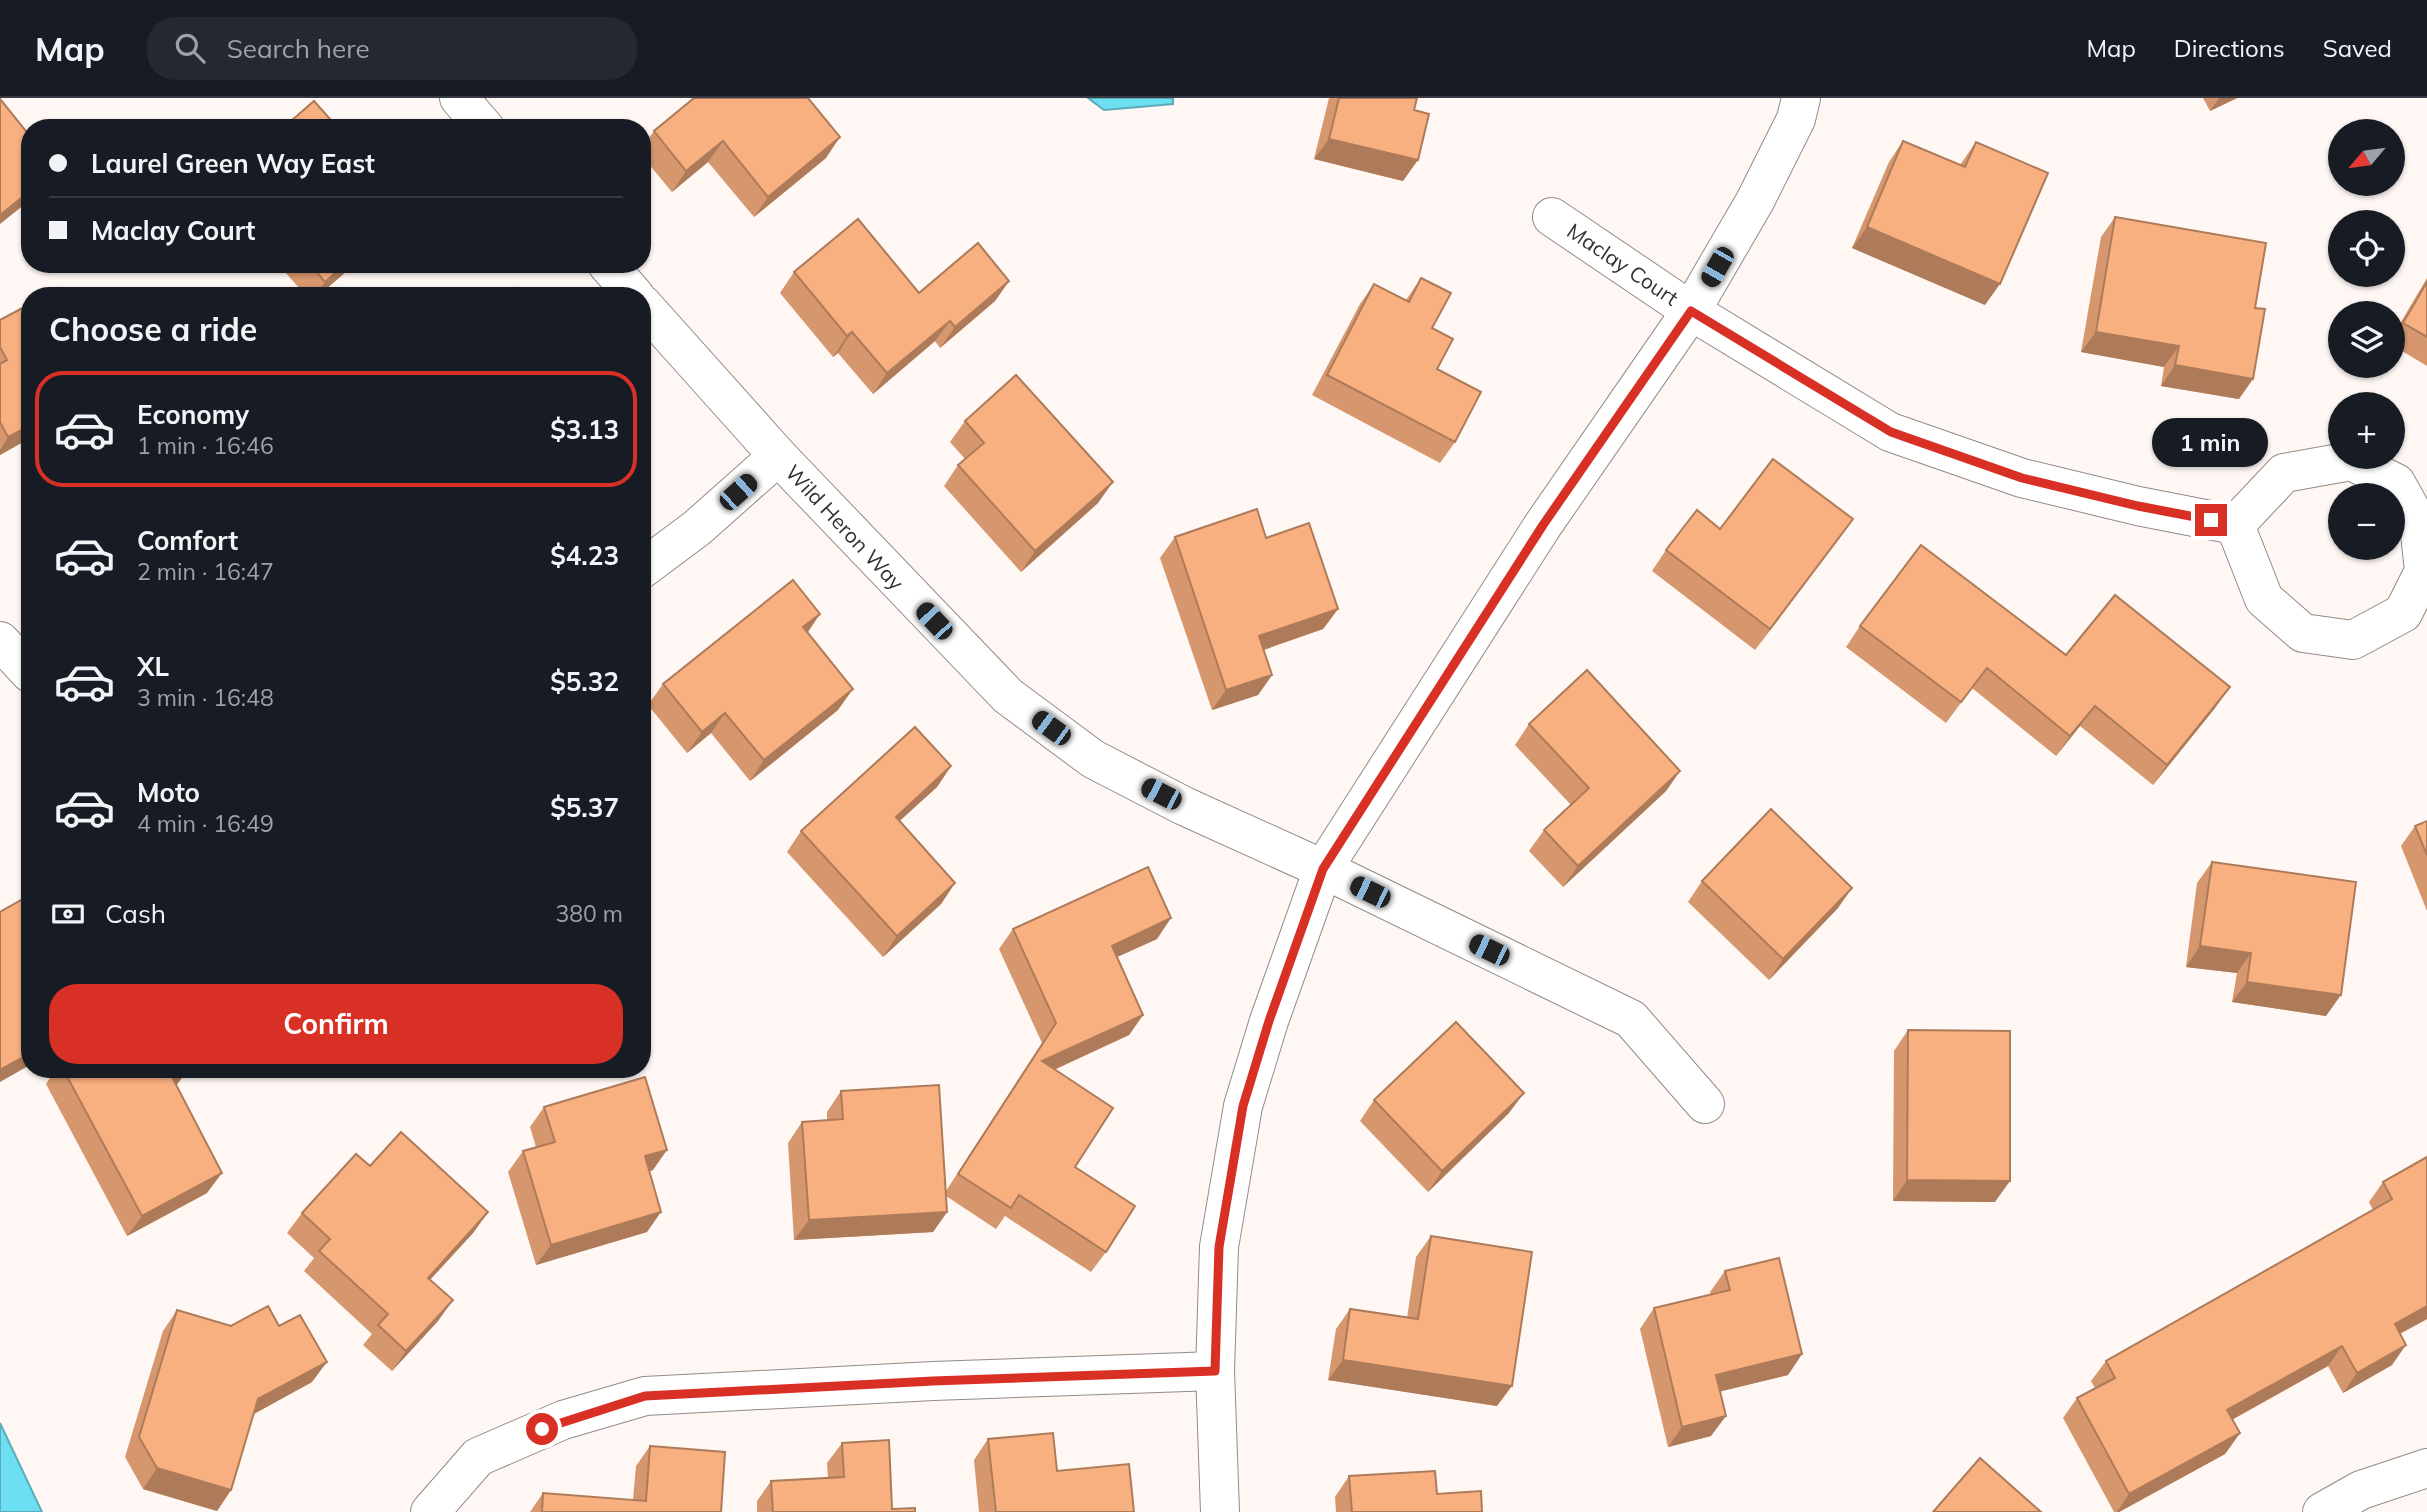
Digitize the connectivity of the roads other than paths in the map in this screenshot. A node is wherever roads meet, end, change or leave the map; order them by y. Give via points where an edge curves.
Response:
1 (459, 98) edge
2 (1801, 98) edge
3 (477, 119) edge
4 (1552, 217) dead end
5 (615, 273) edge
6 (627, 287) edge
7 (1691, 311) junction
8 (651, 313) edge
9 (778, 456) junction
10 (2235, 525) junction
11 (651, 562) edge
12 (0, 641) edge
13 (21, 663) edge
14 (1323, 869) junction
15 (1705, 1104) dead end
16 (1215, 1371) junction
17 (2427, 1468) edge
18 (429, 1512) edge
19 (1220, 1512) edge
20 (2322, 1512) edge

1 - 3 street
2 - 7 street via 1796,119 1760,189
4 - 7 street, Maclay Court
5 - 6 street
7 - 10 street, Maclay Court via 1891,432 2022,478
7 - 14 street via 1543,525
8 - 9 street, Wild Heron Way
9 - 11 street
9 - 14 street, Wild Heron Way via 1008,696 1093,759
10 - 10 street via 2264,599 2303,632 2353,640 2403,613 2424,571 2419,524 2396,483 2351,461 2284,474
12 - 13 street
14 - 15 street, Wild Heron Way via 1631,1019
14 - 16 street via 1243,1106 1219,1247
16 - 18 street via 645,1396 563,1420 478,1457
16 - 19 street
17 - 20 street via 2361,1490

